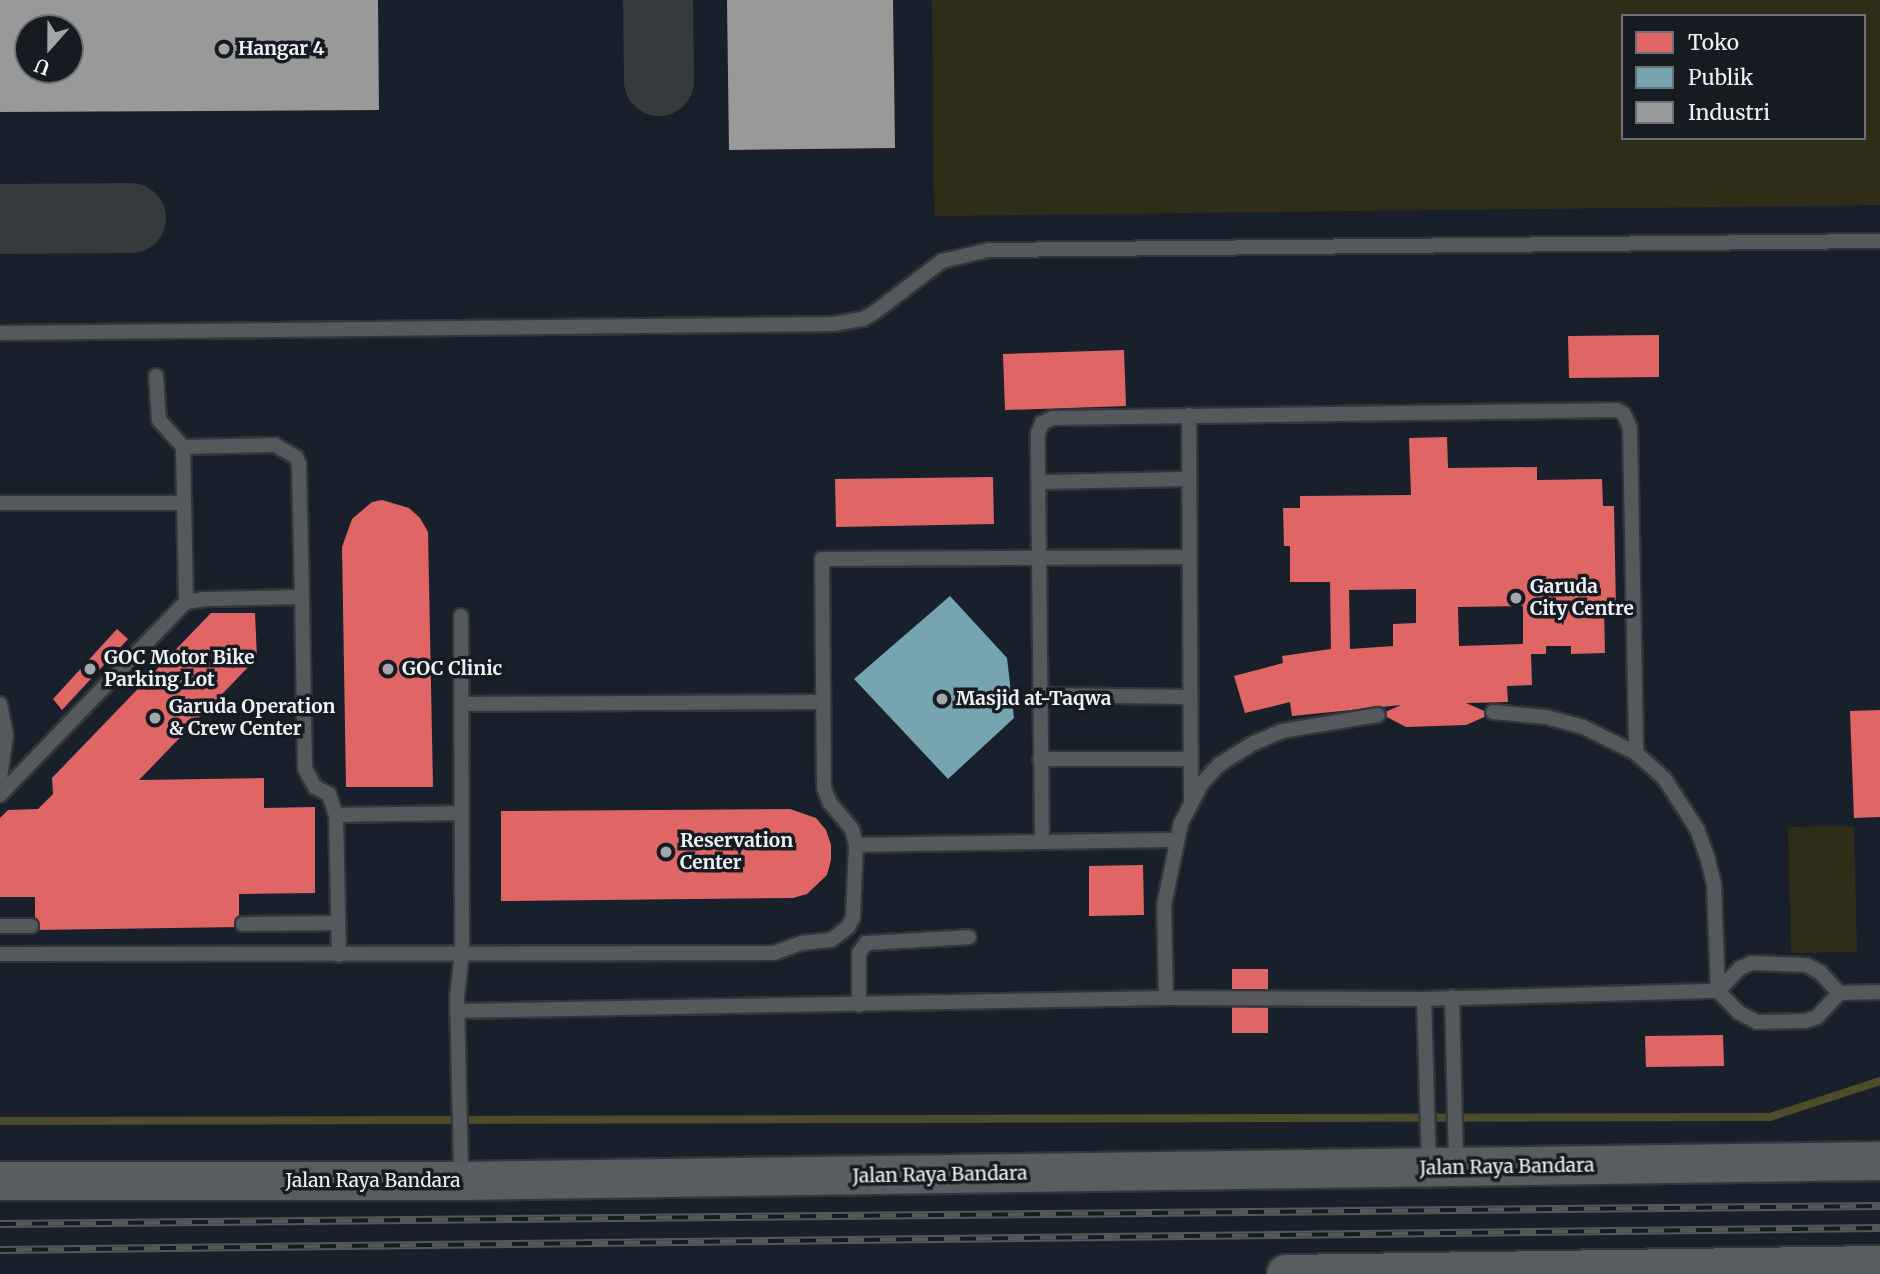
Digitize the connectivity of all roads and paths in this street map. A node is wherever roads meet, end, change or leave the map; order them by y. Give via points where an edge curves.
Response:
1 (1880, 241) edge
2 (0, 333) edge
3 (156, 376) dead end
4 (1189, 415) junction
5 (183, 447) junction
6 (1189, 479) junction
7 (1040, 482) junction
8 (0, 503) edge
9 (184, 503) junction
10 (1040, 557) junction
11 (1189, 557) junction
12 (302, 597) junction
13 (186, 602) junction
14 (461, 616) dead end
15 (1041, 695) junction
16 (1190, 697) junction
17 (822, 702) junction
18 (0, 704) edge
19 (461, 704) junction
20 (1493, 712) dead end
21 (1378, 715) dead end
22 (1636, 753) junction
23 (1040, 759) junction
24 (1191, 759) junction
25 (0, 778) edge
26 (0, 795) edge
27 (1191, 802) junction
28 (461, 813) junction
29 (336, 815) junction
30 (1177, 840) junction
31 (1042, 842) junction
32 (856, 845) junction
33 (338, 923) junction
34 (243, 924) dead end
35 (0, 926) edge
36 (31, 926) dead end
37 (969, 937) dead end
38 (0, 954) edge
39 (462, 954) junction
40 (339, 956) junction
41 (1718, 991) junction
42 (1880, 992) edge
43 (1839, 993) junction
44 (1166, 998) junction
45 (1452, 998) junction
46 (1424, 999) junction
47 (859, 1005) junction
48 (457, 1011) junction
49 (1443, 1153) junction
50 (1880, 1161) edge
51 (461, 1165) junction
52 (0, 1181) edge
53 (1880, 1265) edge
54 (1810, 1270) edge
55 (1286, 1274) edge

1 - 2 lane via 989,250 942,261 875,312 841,323
3 - 5 lane via 159,420
4 - 6 lane
4 - 7 lane via 1047,419 1039,429
4 - 22 lane via 1607,410 1624,414 1630,428
5 - 9 lane
5 - 12 lane via 275,445 296,457
6 - 7 lane
6 - 11 lane
7 - 10 lane
8 - 9 lane
9 - 13 lane
10 - 11 lane
10 - 15 lane
10 - 17 lane via 822,559
11 - 16 lane
12 - 13 lane
12 - 29 lane via 305,769 315,787 329,794
13 - 26 lane
14 - 19 lane
15 - 16 lane
15 - 23 lane
16 - 24 lane
17 - 19 lane
17 - 32 lane via 825,796 849,824
18 - 25 lane via 6,734
19 - 28 lane
20 - 22 lane via 1546,717 1583,727
21 - 27 lane via 1295,729 1254,743 1220,765
22 - 41 lane via 1683,803 1708,860 1715,896
23 - 24 lane
23 - 31 lane
24 - 27 lane
27 - 30 lane
28 - 29 lane
28 - 39 lane
29 - 33 lane
30 - 31 lane
30 - 44 lane via 1164,905
31 - 32 lane
32 - 39 lane via 853,917 831,940 802,943 774,953
33 - 34 lane
33 - 40 lane
35 - 36 lane
37 - 47 lane via 866,943 859,953
38 - 40 lane
39 - 40 lane
39 - 48 lane
41 - 43 lane via 1745,964 1796,963 1820,972
41 - 43 lane via 1743,1017 1757,1021 1812,1020
41 - 45 lane
42 - 43 lane
44 - 46 lane
44 - 47 lane
45 - 46 lane
45 - 49 lane via 1453,1064
46 - 49 lane via 1427,1064
47 - 48 lane
48 - 51 lane
49 - 50 street, Jalan Raya Bandara
49 - 51 street, Jalan Raya Bandara
51 - 52 street, Jalan Raya Bandara
53 - 54 street
54 - 55 street

